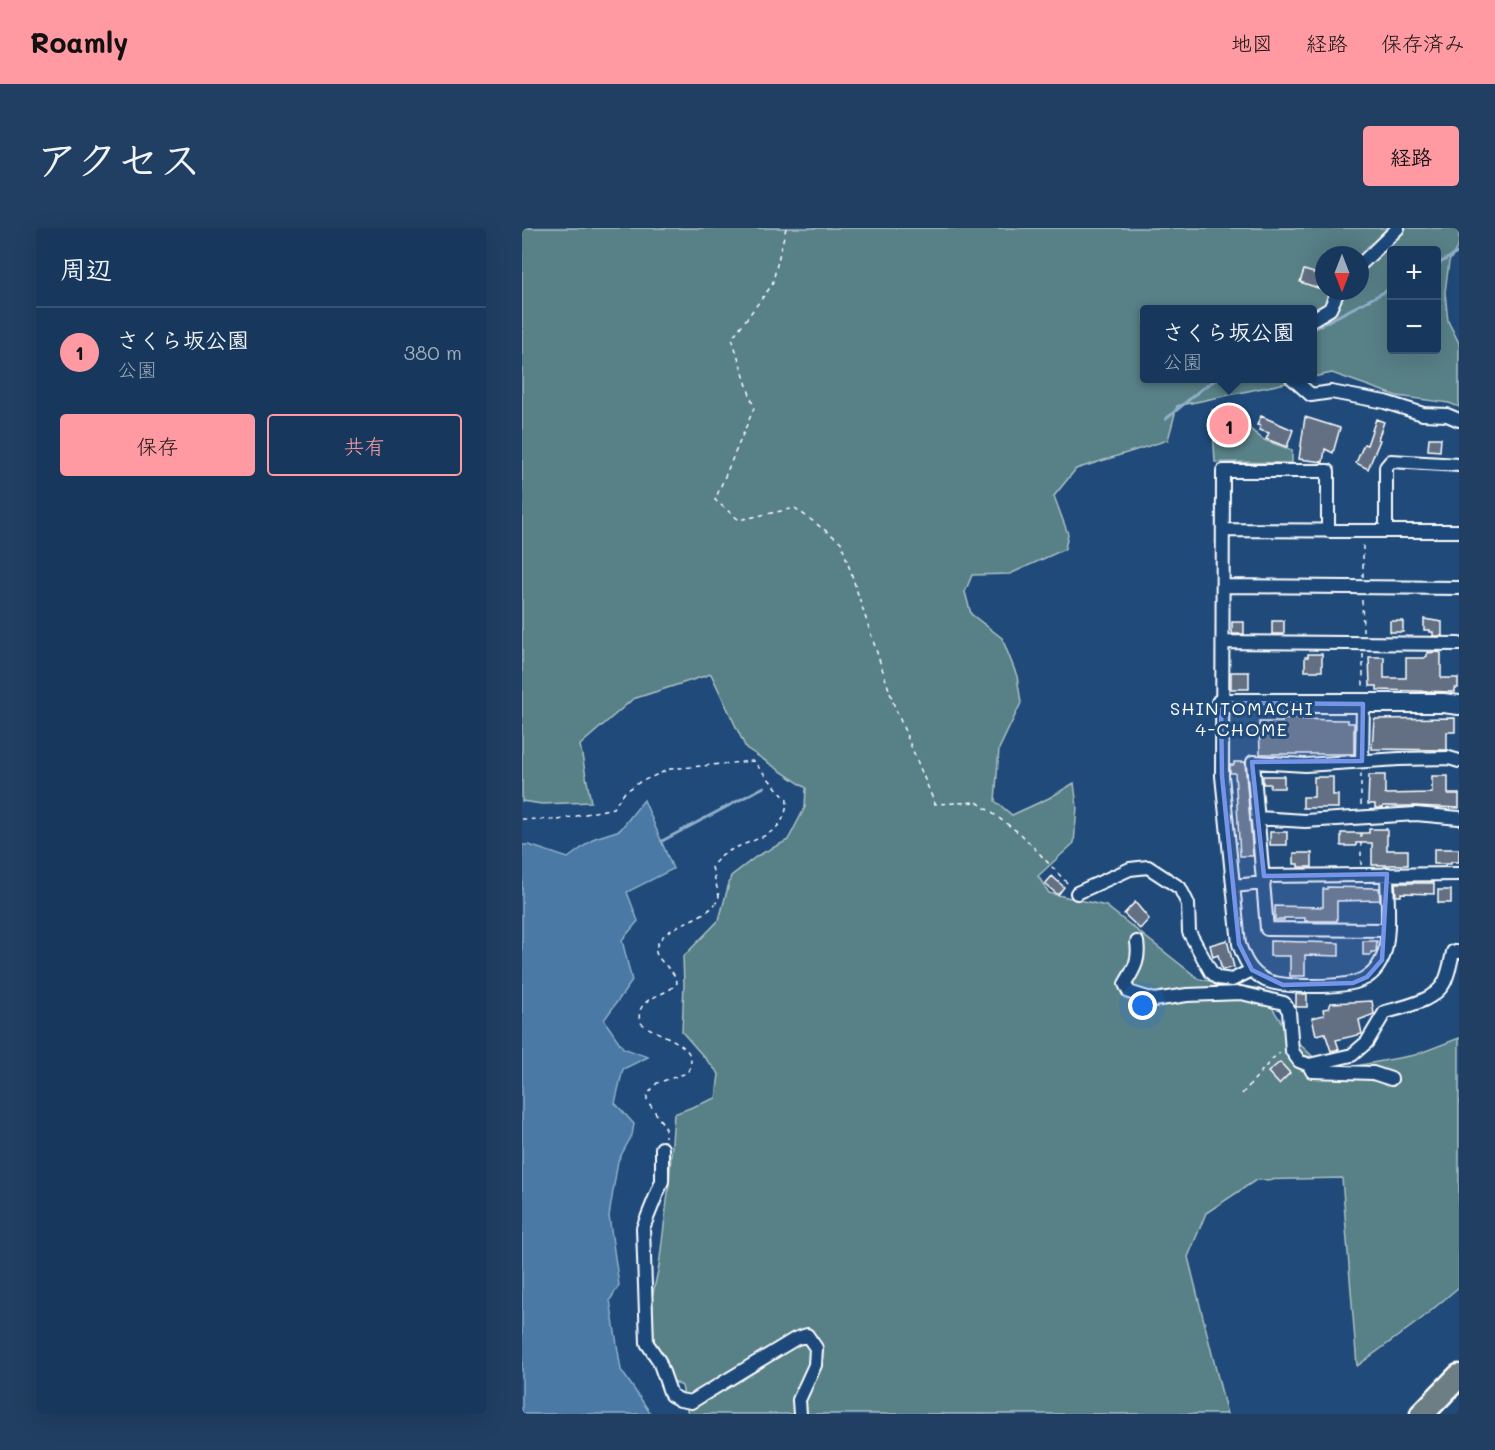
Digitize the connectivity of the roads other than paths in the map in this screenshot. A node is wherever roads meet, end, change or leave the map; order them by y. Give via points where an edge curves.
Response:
1 (1398, 228) edge
2 (1369, 256) edge
3 (1334, 300) edge
4 (1317, 317) edge
5 (1298, 383) edge
6 (1459, 420) edge
7 (1459, 465) edge
8 (1224, 530) junction
9 (1328, 531) junction
10 (1386, 531) junction
11 (1459, 531) edge
12 (1223, 586) junction
13 (1459, 588) edge
14 (1222, 642) junction
15 (1459, 644) edge
16 (1221, 703) junction
17 (1363, 704) junction
18 (1459, 705) edge
19 (1362, 761) junction
20 (1459, 761) edge
21 (1257, 818) junction
22 (1459, 818) edge
23 (1388, 874) junction
24 (1459, 874) edge
25 (1264, 880) junction
26 (1233, 886) junction
27 (1077, 893) road end
28 (1387, 930) junction
29 (1137, 942) dead end
30 (1459, 952) edge
31 (1252, 970) junction
32 (1309, 1065) junction
33 (1391, 1079) dead end
34 (662, 1148) road end
35 (1459, 1376) edge
36 (800, 1414) edge
37 (1422, 1414) edge

1 - 2 street
3 - 4 street via 1330,309
5 - 6 street via 1311,395 1331,392
7 - 10 street via 1391,461 1386,467
8 - 9 street
8 - 9 street via 1223,471 1328,471
8 - 12 street
9 - 10 street
10 - 11 street
12 - 13 street
12 - 14 street
14 - 15 street
14 - 16 street
16 - 17 street
16 - 26 street via 1222,776
17 - 18 street
17 - 19 street
19 - 20 street
19 - 21 street via 1305,765 1253,762
21 - 22 street via 1305,821 1416,814
21 - 25 street
23 - 24 street
23 - 25 street
23 - 28 street
25 - 26 street
25 - 28 street via 1267,929
26 - 31 street via 1239,944
27 - 31 street via 1130,869 1148,867 1180,888 1188,904 1189,933 1211,972 1218,978 1232,980
28 - 31 street via 1382,960 1367,977 1353,983 1283,985
29 - 32 street via 1136,966 1125,984 1129,992 1154,1000 1241,993 1284,1003 1289,1011 1292,1051 1299,1061
30 - 32 street via 1453,952 1440,988 1413,1004 1385,1012 1367,1042 1352,1055
32 - 33 street via 1312,1071 1374,1073
34 - 36 street via 662,1181 643,1228 647,1343 659,1361 671,1395 691,1402 807,1335 816,1348 816,1365 799,1400
35 - 37 highway

